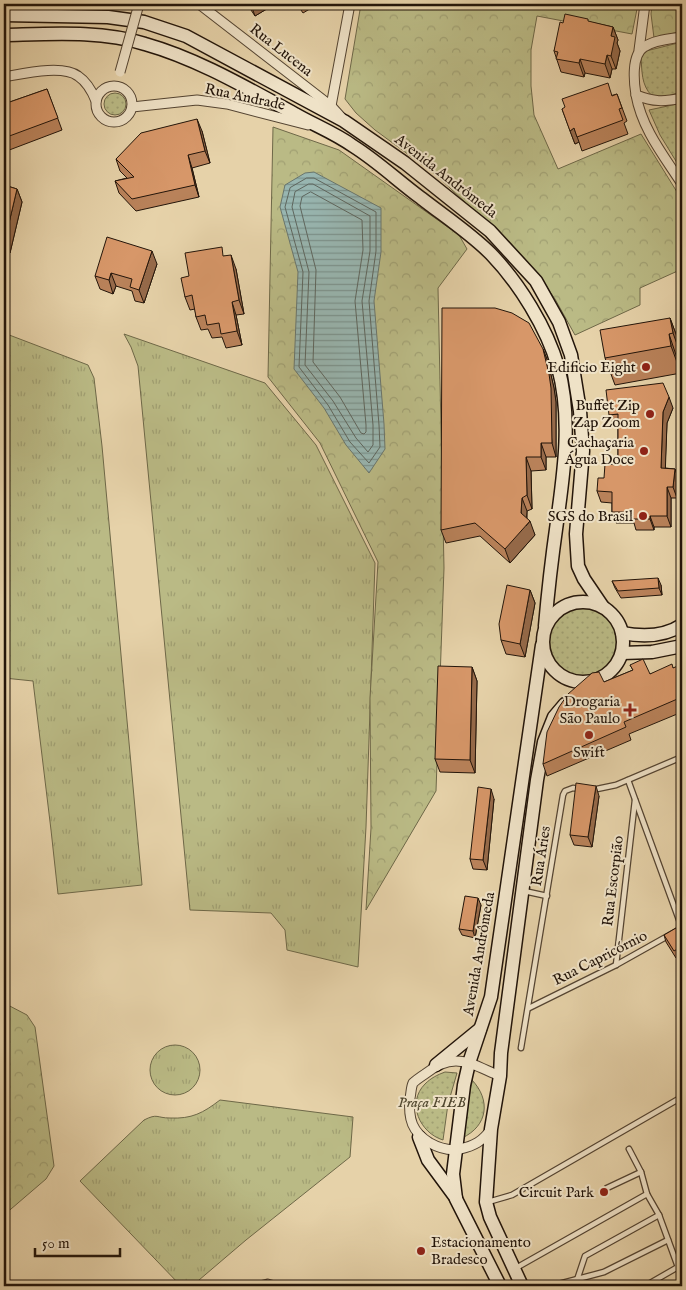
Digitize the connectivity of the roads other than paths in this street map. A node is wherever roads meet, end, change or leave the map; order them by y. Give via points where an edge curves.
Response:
1 (139, 4) edge
2 (199, 4) edge
3 (350, 4) edge
4 (645, 4) edge
5 (4, 15) edge
6 (4, 34) edge
7 (682, 37) edge
8 (639, 50) junction
9 (4, 77) edge
10 (114, 85) junction
11 (636, 96) junction
12 (682, 98) edge
13 (96, 102) junction
14 (331, 106) junction
15 (132, 107) junction
16 (344, 121) junction
17 (321, 129) junction
18 (682, 184) edge
19 (603, 607) junction
20 (682, 625) edge
21 (545, 626) junction
22 (622, 633) junction
23 (542, 645) junction
24 (682, 646) edge
25 (622, 652) junction
26 (589, 682) junction
27 (682, 757) edge
28 (628, 780) junction
29 (635, 800) junction
30 (523, 890) junction
31 (547, 896) junction
32 (682, 928) edge
33 (616, 965) junction
34 (529, 1008) junction
35 (482, 1027) junction
36 (521, 1048) dead end
37 (470, 1064) junction
38 (436, 1065) junction
39 (500, 1076) junction
40 (682, 1097) edge
41 (491, 1129) junction
42 (419, 1137) junction
43 (629, 1149) dead end
44 (455, 1150) junction
45 (641, 1172) junction
46 (607, 1188) dead end
47 (648, 1194) junction
48 (456, 1199) junction
49 (486, 1202) junction
50 (659, 1215) junction
51 (668, 1240) junction
52 (678, 1266) junction
53 (514, 1269) junction
54 (682, 1270) edge
55 (576, 1280) junction
56 (253, 1286) edge
57 (282, 1286) edge
58 (500, 1286) edge
59 (522, 1286) edge
60 (551, 1286) edge
61 (575, 1286) edge
62 (645, 1286) edge

1 - 10 street, bridge
2 - 14 street, Rua Lucena
3 - 14 street
4 - 8 street
5 - 16 main road, Avenida Andrômeda via 108,17 144,22 186,36
6 - 17 main road via 77,34 143,43 243,86
7 - 8 street via 656,42
8 - 11 street via 633,80
9 - 13 street via 49,71 70,72 86,83
10 - 13 street via 101,90
10 - 15 street via 128,92
11 - 12 street via 654,102
11 - 18 street via 642,119
13 - 15 street via 100,116 111,122 122,120
14 - 16 street, Rua Lucena
15 - 17 street, Rua Andrade via 196,100 228,104
16 - 19 main road, Avenida Andrômeda via 405,162 490,231 536,281 551,305 571,355 580,411 583,451 576,534 578,566
17 - 21 main road via 353,145 490,254 515,282 552,349 564,407 566,450
19 - 21 main road via 590,602 563,606
19 - 22 main road via 618,622
20 - 22 main road via 659,635
21 - 23 main road
22 - 25 main road
23 - 26 main road via 548,664 556,672 566,679
23 - 35 main road, Avenida Andrômeda via 496,966
24 - 25 main road via 652,652
25 - 26 main road via 613,669
26 - 30 main road via 554,718 544,742
27 - 28 lane, Rua Áries
28 - 29 lane
28 - 31 lane, Rua Áries via 604,789 573,788 565,791
29 - 32 lane
29 - 33 lane, Rua Escorpião
30 - 31 lane
30 - 39 main road via 500,1053
31 - 34 lane, Rua Áries
32 - 33 lane, Rua Capricórnio
33 - 34 lane, Rua Capricórnio
34 - 36 lane, Rua Áries
35 - 37 main road, Avenida Andrômeda
35 - 38 main road
37 - 38 street via 458,1061
37 - 39 street
37 - 44 main road, Avenida Andrômeda
38 - 42 street via 413,1084 409,1108
39 - 41 main road
40 - 49 lane via 512,1195
41 - 44 street via 477,1144
41 - 49 main road
42 - 44 street via 436,1146
42 - 48 main road via 428,1160
43 - 45 lane
44 - 48 main road, Avenida Andrômeda
45 - 46 lane
45 - 47 lane
47 - 50 lane
47 - 53 lane
48 - 58 main road, Avenida Andrômeda
49 - 53 main road
50 - 51 lane
50 - 55 lane via 585,1256
51 - 52 lane
51 - 55 lane via 604,1272
52 - 54 lane
52 - 62 lane
53 - 59 main road
55 - 60 lane
55 - 61 lane
56 - 57 lane via 268,1282

